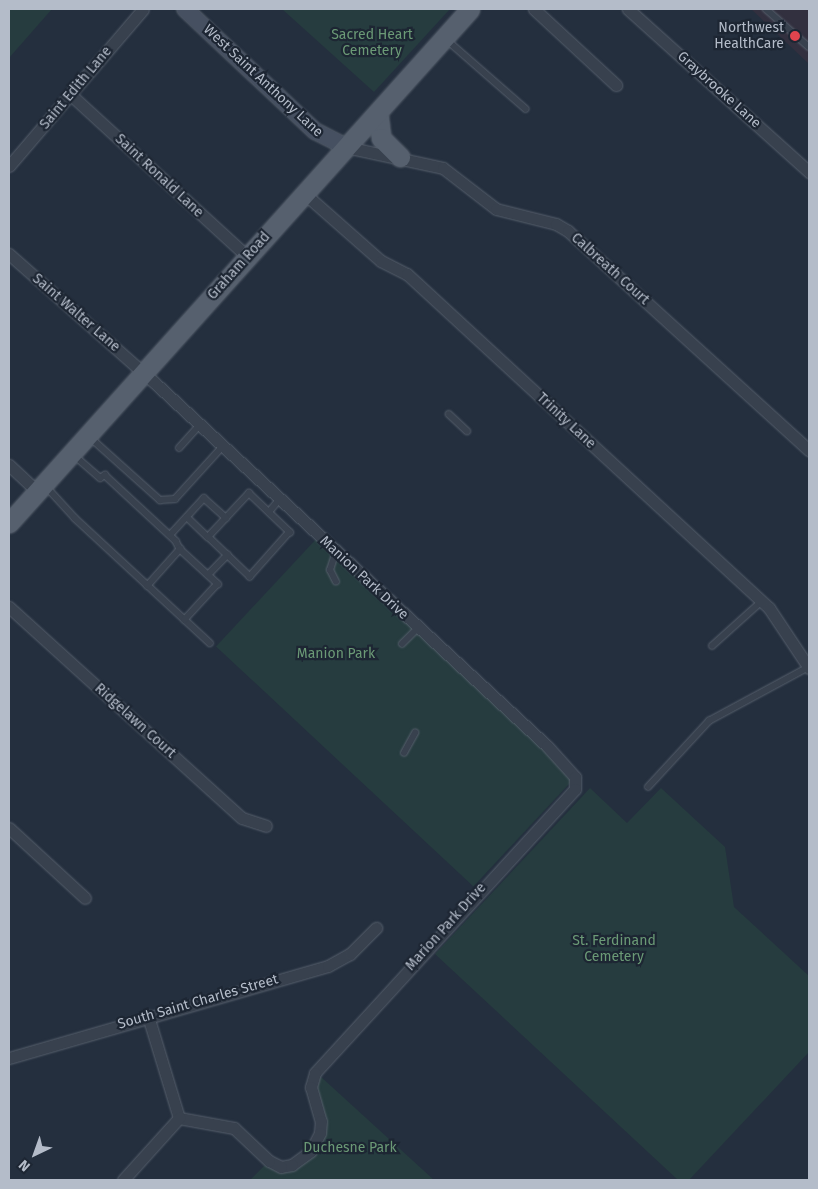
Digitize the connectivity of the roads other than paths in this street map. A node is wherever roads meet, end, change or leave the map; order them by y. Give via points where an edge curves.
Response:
1 (143, 9) edge
2 (185, 9) edge
3 (470, 9) edge
4 (534, 9) edge
5 (628, 9) edge
6 (766, 9) edge
7 (444, 37) junction
8 (809, 48) edge
9 (616, 85) dead end
10 (71, 95) junction
11 (526, 109) dead end
12 (378, 112) junction
13 (346, 147) junction
14 (400, 157) junction
15 (9, 166) edge
16 (809, 172) edge
17 (305, 194) junction
18 (9, 254) edge
19 (248, 257) junction
20 (142, 372) junction
21 (449, 414) dead end
22 (200, 425) junction
23 (467, 431) dead end
24 (87, 435) junction
25 (223, 446) junction
26 (179, 448) dead end
27 (809, 450) edge
28 (71, 453) junction
29 (9, 465) edge
30 (40, 488) junction
31 (280, 499) junction
32 (268, 512) junction
33 (187, 517) junction
34 (226, 518) junction
35 (9, 522) edge
36 (170, 535) junction
37 (208, 537) junction
38 (180, 549) junction
39 (336, 552) junction
40 (227, 555) junction
41 (208, 575) junction
42 (336, 582) dead end
43 (147, 586) junction
44 (762, 600) junction
45 (9, 607) edge
46 (186, 620) junction
47 (418, 628) junction
48 (210, 643) dead end
49 (402, 644) dead end
50 (712, 646) dead end
51 (808, 668) edge
52 (415, 733) dead end
53 (404, 753) dead end
54 (648, 787) dead end
55 (575, 789) joint
56 (266, 826) dead end
57 (9, 828) edge
58 (85, 898) dead end
59 (376, 928) dead end
60 (148, 1016) junction
61 (9, 1058) edge
62 (180, 1118) junction
63 (123, 1180) edge

1 - 10 street, Saint Edith Lane
2 - 13 street, West Saint Anthony Lane via 315,132
3 - 7 main road, Graham Road
4 - 9 street
5 - 16 street, Graybrooke Lane
6 - 8 lane
7 - 11 lane
7 - 12 main road, Graham Road
10 - 15 street, Saint Edith Lane
10 - 19 street, Saint Ronald Lane
12 - 13 main road, Graham Road
12 - 14 main road via 381,138
13 - 14 street, Calbreath Court
13 - 17 main road, Graham Road
14 - 27 street, Calbreath Court via 443,168 504,213 556,224 568,231
17 - 19 main road, Graham Road
17 - 44 street, Trinity Lane via 381,261 407,274
18 - 20 street, Saint Walter Lane
19 - 20 main road, Graham Road
20 - 22 street, Manion Park Drive
20 - 24 main road, Graham Road
21 - 23 lane
22 - 25 street, Manion Park Drive
22 - 26 lane
24 - 25 lane via 160,500 176,499
24 - 28 main road, Graham Road
25 - 31 street, Manion Park Drive
28 - 30 main road, Graham Road
28 - 36 lane via 100,478 105,476
29 - 30 street
30 - 35 main road, Graham Road
30 - 43 lane
31 - 32 lane
31 - 39 street, Manion Park Drive
32 - 34 lane via 249,493
32 - 40 lane via 290,532 250,577
33 - 34 lane via 204,498
33 - 36 lane
33 - 37 lane
34 - 37 lane
36 - 38 lane
37 - 40 lane
38 - 41 lane
38 - 43 lane
39 - 42 lane via 330,570
39 - 47 street, Manion Park Drive
40 - 41 lane
41 - 46 lane via 218,584
43 - 46 lane
44 - 50 lane
44 - 51 street, Trinity Lane
45 - 56 street, Ridgelawn Court via 242,818
46 - 48 lane
47 - 49 lane
47 - 55 street, Manion Park Drive via 546,746 575,777
51 - 54 lane via 709,721
52 - 53 lane
55 - 62 street, Marion Park Drive via 457,914 320,1068 311,1087 321,1121 320,1133 311,1151 292,1165 281,1167 269,1161 234,1128
57 - 58 street
59 - 60 street, South Saint Charles Street via 350,954 328,966
60 - 61 street, South Saint Charles Street
60 - 62 street
62 - 63 street

